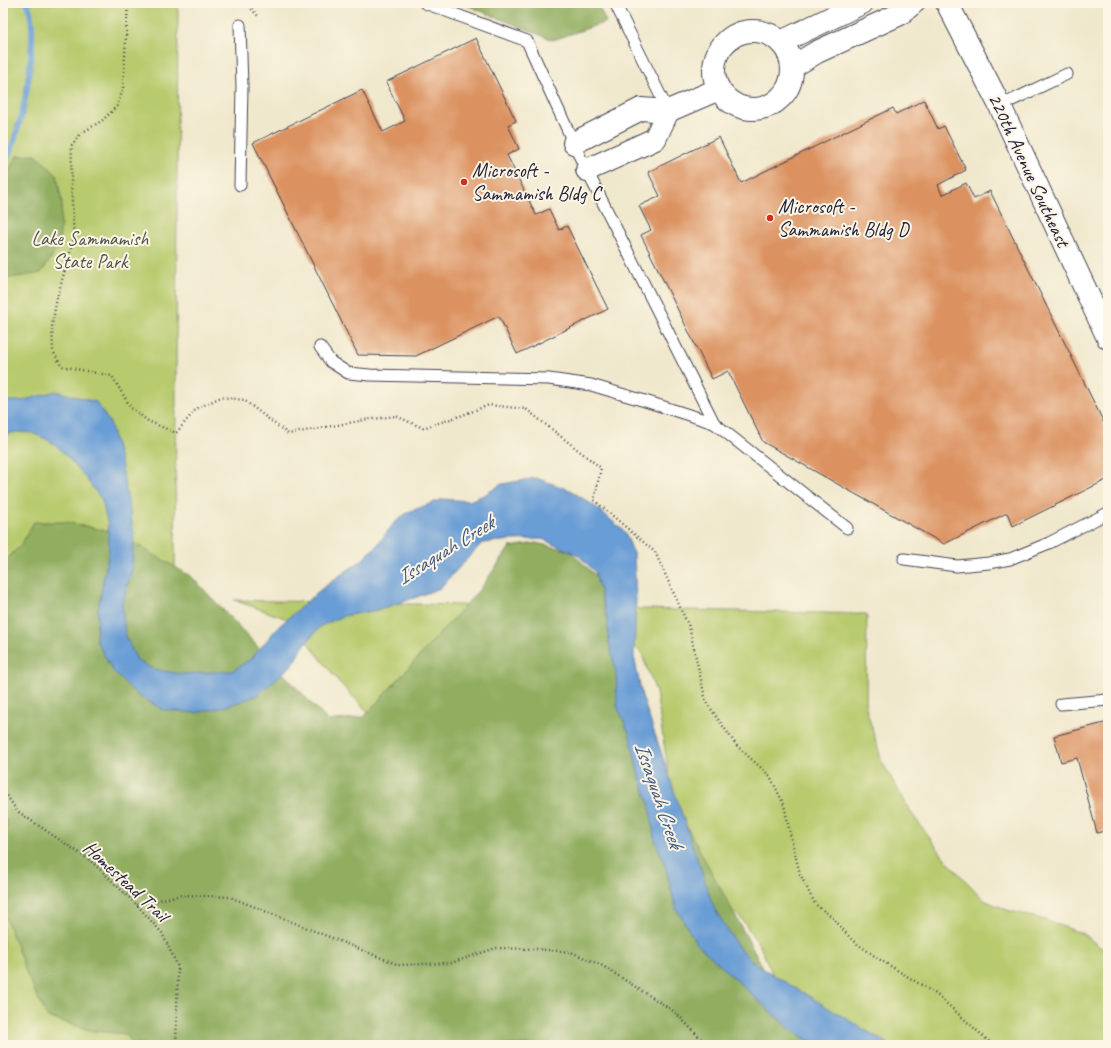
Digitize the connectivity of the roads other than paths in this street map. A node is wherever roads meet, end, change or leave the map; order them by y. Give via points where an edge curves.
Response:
1 (425, 3) edge
2 (615, 3) edge
3 (862, 3) edge
4 (913, 3) edge
5 (947, 3) edge
6 (240, 25) dead end
7 (781, 42) junction
8 (792, 67) junction
9 (1067, 74) dead end
10 (719, 89) junction
11 (1000, 106) junction
12 (668, 110) junction
13 (574, 143) junction
14 (587, 170) junction
15 (240, 185) dead end
16 (1102, 307) edge
17 (1108, 338) edge
18 (320, 347) dead end
19 (714, 423) junction
20 (1108, 513) edge
21 (847, 528) dead end
22 (904, 559) dead end
23 (1108, 700) edge
24 (1061, 704) dead end

1 - 13 lane via 527,41
2 - 12 lane
3 - 7 street
4 - 8 street via 900,14 817,52
5 - 11 street, 220th Avenue Southeast
6 - 15 lane
7 - 8 street via 791,58
7 - 10 street via 759,31 747,31 724,42 714,65 714,77
8 - 10 street via 791,80 785,92 776,102 764,107 751,109 738,106 727,99
9 - 11 lane
10 - 12 street
11 - 16 street, 220th Avenue Southeast
12 - 13 street via 640,109
12 - 14 street via 655,139
13 - 14 lane
14 - 19 lane
16 - 17 street, 220th Avenue Southeast
18 - 19 lane via 331,362 348,373 549,379 591,385
19 - 21 lane
20 - 22 lane via 1049,543 1010,559 958,566
23 - 24 lane

